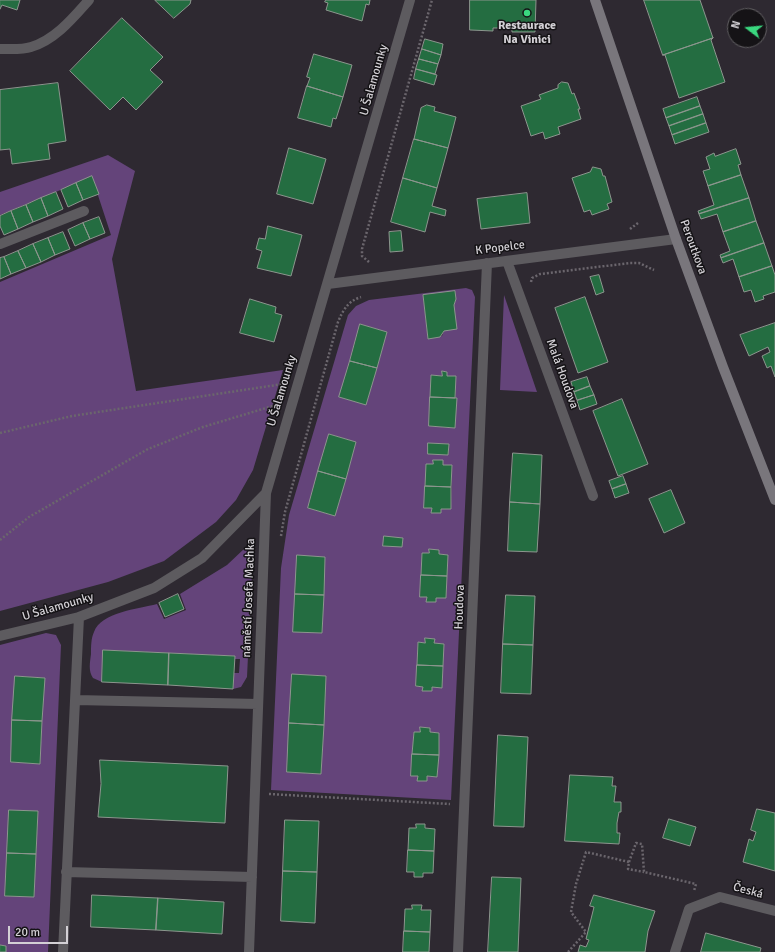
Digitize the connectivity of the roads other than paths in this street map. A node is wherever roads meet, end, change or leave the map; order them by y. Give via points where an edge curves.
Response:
1 (89, 0) edge
2 (410, 0) edge
3 (595, 0) edge
4 (0, 49) edge
5 (84, 211) dead end
6 (676, 239) junction
7 (0, 244) edge
8 (507, 261) junction
9 (487, 263) junction
10 (328, 284) junction
11 (266, 493) junction
12 (593, 496) dead end
13 (775, 500) edge
14 (79, 616) junction
15 (0, 636) edge
16 (76, 700) junction
17 (258, 704) junction
18 (66, 872) junction
19 (252, 877) junction
20 (775, 911) edge
21 (63, 952) edge
22 (249, 952) edge
23 (458, 952) edge
24 (675, 952) edge

1 - 4 street via 49,38 31,47
2 - 10 street, U Šalamounky
3 - 6 street, Peroutkova
5 - 7 street
6 - 8 street, K Popelce
6 - 13 street, Peroutkova
8 - 9 street, K Popelce
8 - 12 street, Malá Houdova
9 - 10 street, K Popelce
9 - 23 street, Houdova
10 - 11 street, U Šalamounky
11 - 14 street, U Šalamounky via 202,558 154,588
11 - 17 street, náměstí Josefa Machka
14 - 15 street, U Šalamounky
14 - 16 street
16 - 17 street
16 - 18 street
17 - 19 street, náměstí Josefa Machka
18 - 19 street
18 - 21 street
19 - 22 street, náměstí Josefa Machka
20 - 24 street, Česká via 720,897 689,909

